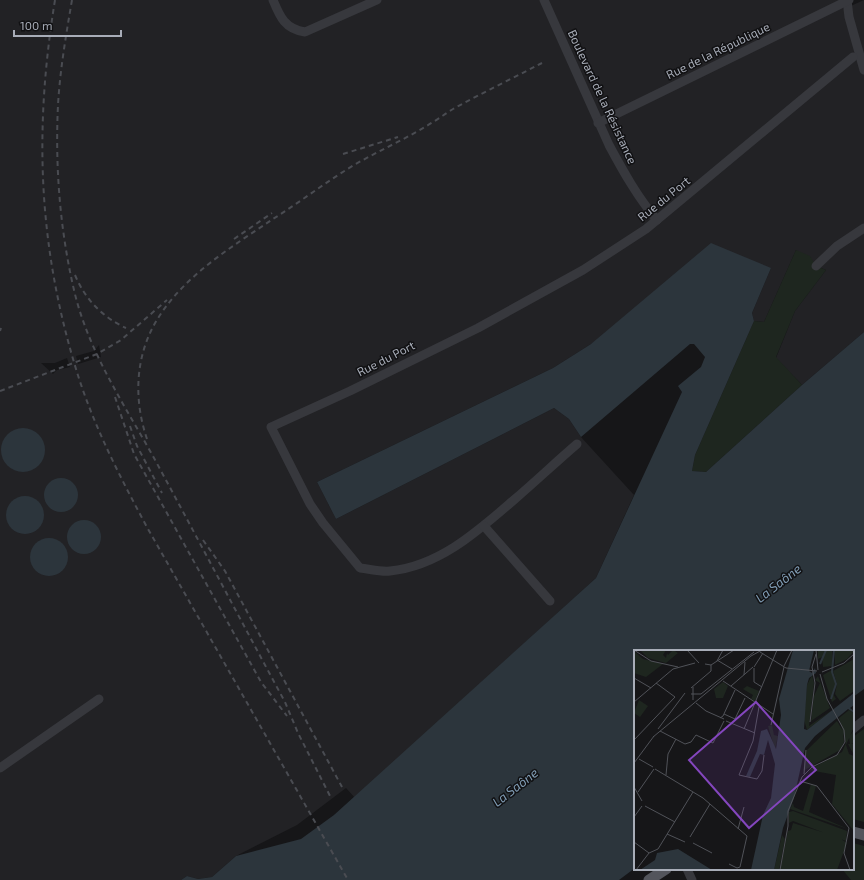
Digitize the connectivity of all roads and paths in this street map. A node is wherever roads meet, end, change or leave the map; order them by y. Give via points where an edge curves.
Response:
1 (273, 0) edge
2 (377, 0) edge
3 (544, 0) edge
4 (848, 0) edge
5 (853, 57) dead end
6 (864, 70) edge
7 (598, 123) junction
8 (657, 220) junction
9 (864, 228) edge
10 (816, 266) dead end
11 (577, 444) dead end
12 (484, 526) junction
13 (550, 601) dead end
14 (98, 699) dead end
15 (864, 720) edge
16 (854, 728) edge
17 (0, 768) edge
18 (854, 832) edge
19 (864, 835) edge
20 (664, 870) edge
21 (687, 870) edge
22 (649, 880) edge
23 (692, 880) edge

1 - 2 street via 285,24 305,32
3 - 7 street, Boulevard de la Résistance
4 - 6 street via 849,18
4 - 7 street, Rue de la République
5 - 8 street, Rue du Port
7 - 8 street, Boulevard de la Résistance via 621,168
8 - 12 street, Rue du Port via 547,291 478,328 271,427 310,504 360,568 390,571 416,564 439,556
9 - 10 street via 837,246
11 - 12 street, Rue du Port
12 - 13 street
14 - 17 street
15 - 16 street
18 - 19 main road
20 - 22 main road
21 - 23 street

